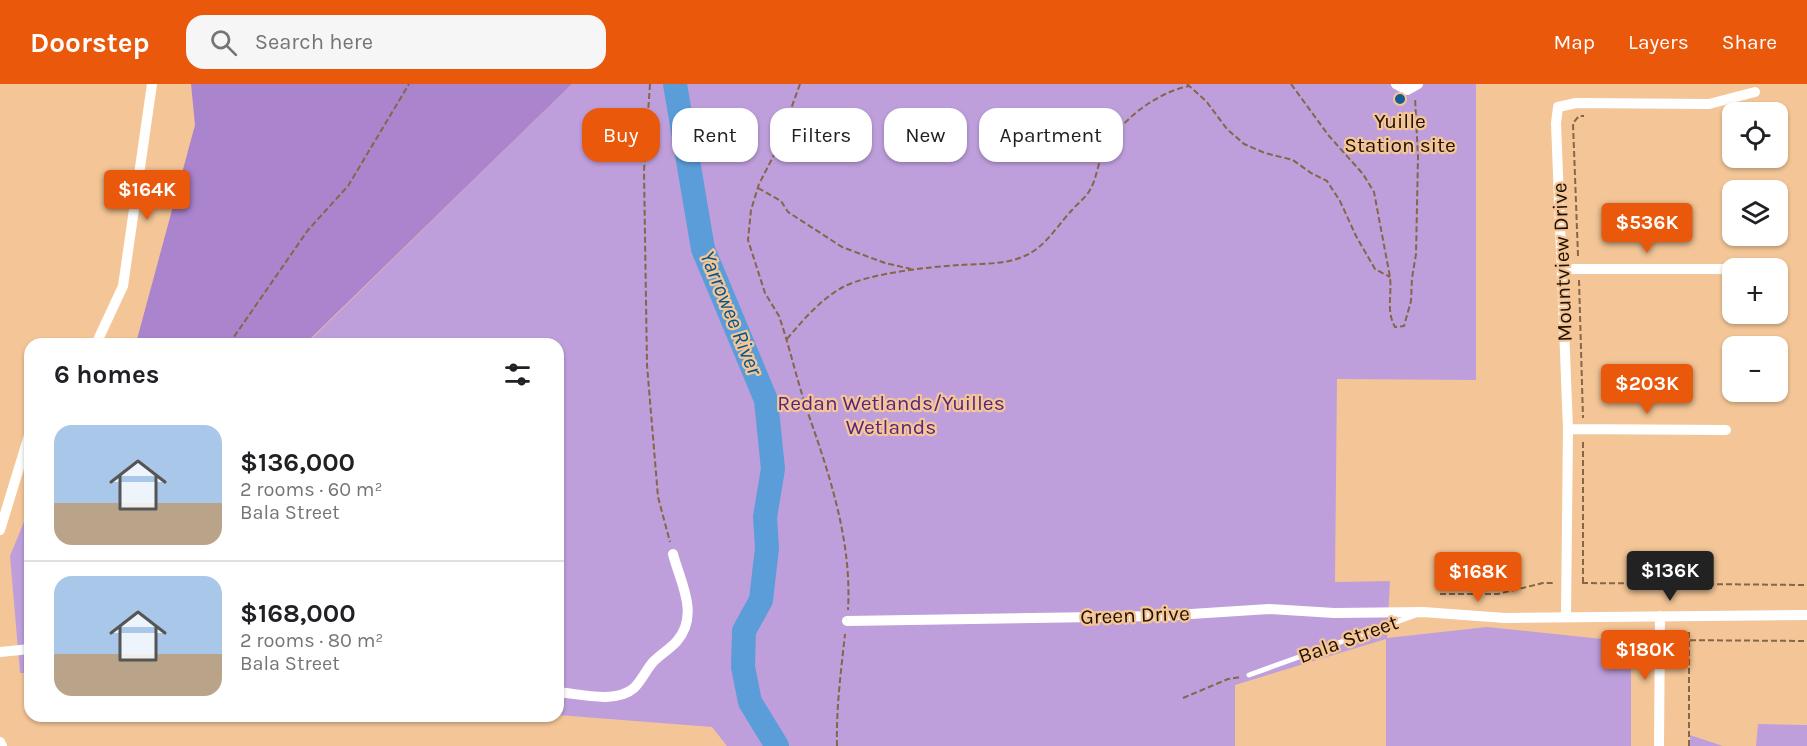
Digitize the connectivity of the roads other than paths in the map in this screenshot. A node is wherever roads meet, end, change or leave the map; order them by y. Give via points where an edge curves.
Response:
1 (152, 84) edge
2 (1396, 84) edge
3 (1416, 85) edge
4 (1755, 92) dead end
5 (1562, 269) junction
6 (1722, 269) edge
7 (99, 338) edge
8 (1568, 429) junction
9 (1726, 430) dead end
10 (24, 452) edge
11 (0, 530) edge
12 (673, 554) road end
13 (1423, 612) junction
14 (1807, 615) edge
15 (1566, 616) junction
16 (1660, 616) junction
17 (847, 621) road end
18 (24, 650) edge
19 (0, 652) edge
20 (1249, 675) road end
21 (564, 693) edge
22 (1659, 746) edge

1 - 7 street via 123,286
2 - 3 street via 1407,90
4 - 5 street, Mountview Drive via 1708,104 1584,103 1558,107
5 - 6 street
5 - 8 street, Mountview Drive
8 - 9 street
8 - 15 street, Mountview Drive
10 - 11 street
12 - 21 street via 688,604 686,624 678,640 656,659 634,688 623,694
13 - 15 street, Bala Street via 1477,617
13 - 17 street, Green Drive via 1334,614 1269,609 1160,616
13 - 20 lane, Bala Street
14 - 16 street, Bala Street
15 - 16 street, Bala Street
16 - 22 street
18 - 19 street

